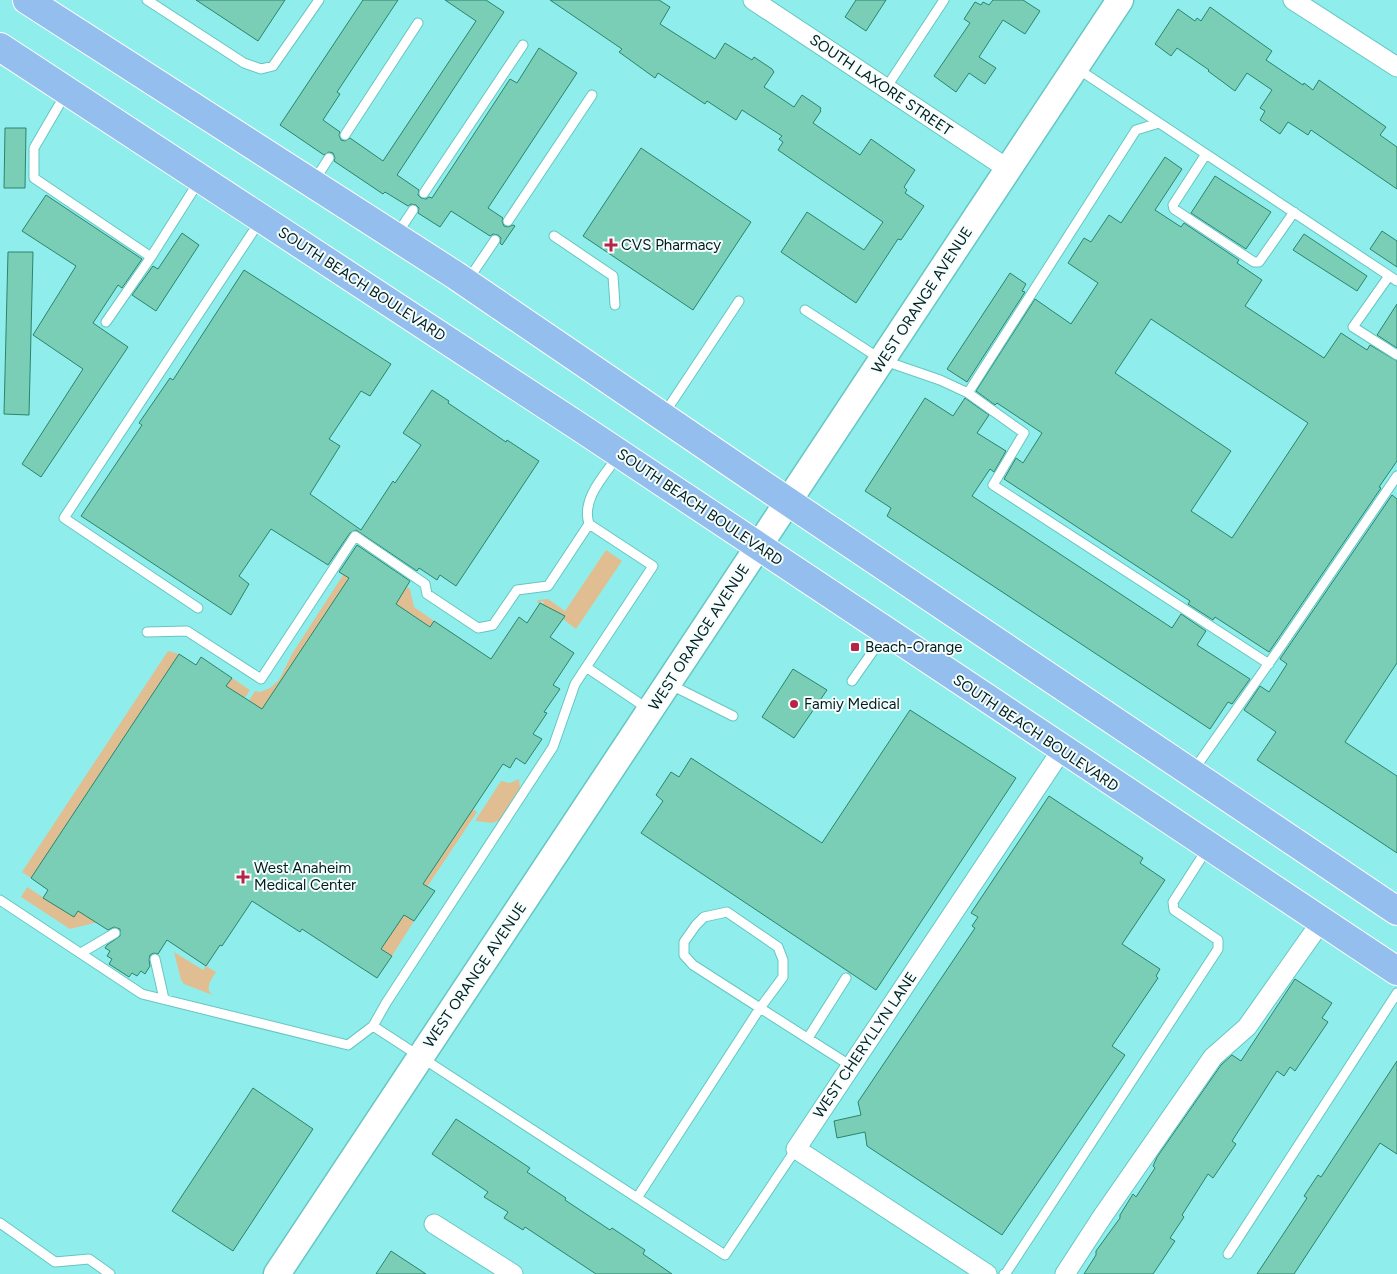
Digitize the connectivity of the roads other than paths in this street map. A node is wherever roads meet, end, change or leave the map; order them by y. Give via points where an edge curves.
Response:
1 (147, 0) edge
2 (319, 0) edge
3 (944, 0) edge
4 (1120, 0) edge
5 (1293, 0) edge
6 (30, 1) edge
7 (761, 2) edge
8 (418, 23) dead end
9 (523, 46) dead end
10 (6, 51) edge
11 (1075, 68) junction
12 (1397, 68) edge
13 (886, 88) junction
14 (67, 90) junction
15 (592, 95) dead end
16 (1159, 123) junction
17 (345, 135) dead end
18 (1206, 154) junction
19 (329, 158) dead end
20 (1008, 170) junction
21 (201, 178) junction
22 (312, 183) junction
23 (424, 193) dead end
24 (413, 210) dead end
25 (1294, 212) junction
26 (262, 219) junction
27 (508, 221) dead end
28 (395, 236) junction
29 (554, 236) dead end
30 (495, 240) dead end
31 (151, 257) junction
32 (1393, 278) edge
33 (467, 282) junction
34 (739, 301) dead end
35 (615, 304) dead end
36 (806, 310) dead end
37 (106, 322) dead end
38 (1397, 355) edge
39 (882, 360) junction
40 (968, 393) junction
41 (662, 416) junction
42 (619, 454) junction
43 (1397, 476) edge
44 (788, 501) junction
45 (589, 524) junction
46 (758, 547) junction
47 (198, 608) dead end
48 (147, 632) dead end
49 (887, 632) junction
50 (1269, 664) junction
51 (586, 667) junction
52 (852, 681) dead end
53 (669, 684) junction
54 (651, 711) junction
55 (733, 716) dead end
56 (1061, 750) junction
57 (1192, 773) junction
58 (1208, 847) junction
59 (0, 900) edge
60 (1397, 911) edge
61 (1321, 922) junction
62 (115, 933) dead end
63 (81, 953) junction
64 (155, 959) dead end
65 (1397, 971) edge
66 (846, 978) dead end
67 (1397, 993) edge
68 (164, 999) junction
69 (760, 1008) junction
70 (373, 1026) junction
71 (808, 1038) junction
72 (422, 1056) junction
73 (851, 1066) junction
74 (796, 1150) junction
75 (637, 1198) junction
76 (0, 1223) edge
77 (434, 1224) dead end
78 (1228, 1254) dead end
79 (110, 1274) edge
80 (277, 1274) edge
81 (513, 1274) edge
82 (987, 1274) edge
83 (1004, 1274) edge
84 (1066, 1274) edge

1 - 2 lane via 244,63 261,69 273,66
3 - 13 lane
4 - 11 street, WEST ORANGE AVENUE
5 - 12 street
6 - 22 main road
7 - 13 street, SOUTH LAXORE STREET
8 - 17 lane
9 - 23 lane
10 - 14 main road, SOUTH BEACH BOULEVARD
11 - 16 lane
11 - 20 street, WEST ORANGE AVENUE
13 - 20 street, SOUTH LAXORE STREET
14 - 21 main road, SOUTH BEACH BOULEVARD
14 - 31 lane via 34,148 34,178
15 - 27 lane
16 - 18 lane
16 - 40 lane via 1136,130
18 - 25 lane
18 - 25 lane via 1173,205 1174,209 1254,262 1259,262
19 - 22 lane
20 - 39 street, WEST ORANGE AVENUE
21 - 26 main road, SOUTH BEACH BOULEVARD
21 - 31 lane
22 - 28 main road
24 - 28 lane
25 - 32 lane
26 - 42 main road, SOUTH BEACH BOULEVARD
26 - 47 lane via 64,518
28 - 33 main road
29 - 35 lane via 613,276
30 - 33 lane
31 - 37 lane
32 - 38 lane via 1353,326
33 - 41 main road
34 - 41 lane
36 - 39 lane
39 - 40 lane
39 - 44 street, WEST ORANGE AVENUE
40 - 50 lane via 1024,433 993,485
41 - 44 main road
42 - 45 lane via 587,506
42 - 46 main road, SOUTH BEACH BOULEVARD
43 - 50 lane
44 - 46 street, WEST ORANGE AVENUE
44 - 57 main road
45 - 48 lane via 548,586 517,590 493,625 478,628 427,594 425,584 355,536 261,679 188,630
45 - 51 lane via 653,566
46 - 49 main road, SOUTH BEACH BOULEVARD
46 - 53 street, WEST ORANGE AVENUE
49 - 52 lane
49 - 56 main road, SOUTH BEACH BOULEVARD
50 - 57 lane
51 - 54 lane
51 - 70 lane via 575,684 553,747
53 - 54 street, WEST ORANGE AVENUE
53 - 55 lane
54 - 72 street, WEST ORANGE AVENUE
56 - 58 main road, SOUTH BEACH BOULEVARD
56 - 73 street, WEST CHERYLLYN LANE
57 - 60 main road
58 - 61 main road, SOUTH BEACH BOULEVARD
58 - 83 lane via 1173,902 1174,910 1218,940 1218,949
59 - 63 lane
61 - 65 main road, SOUTH BEACH BOULEVARD
61 - 84 street via 1247,1027 1213,1057
62 - 63 lane
63 - 68 lane via 142,994
64 - 68 lane
66 - 71 lane
67 - 78 lane
68 - 70 lane via 348,1045
69 - 69 lane via 693,965 684,955 684,942 704,917 727,912 778,947 783,977
69 - 71 lane
69 - 75 lane
70 - 72 lane
71 - 73 lane
72 - 75 lane
72 - 80 street, WEST ORANGE AVENUE
73 - 74 street, WEST CHERYLLYN LANE
74 - 75 lane via 725,1255
74 - 82 street
76 - 79 lane via 55,1262 89,1259
77 - 81 street

